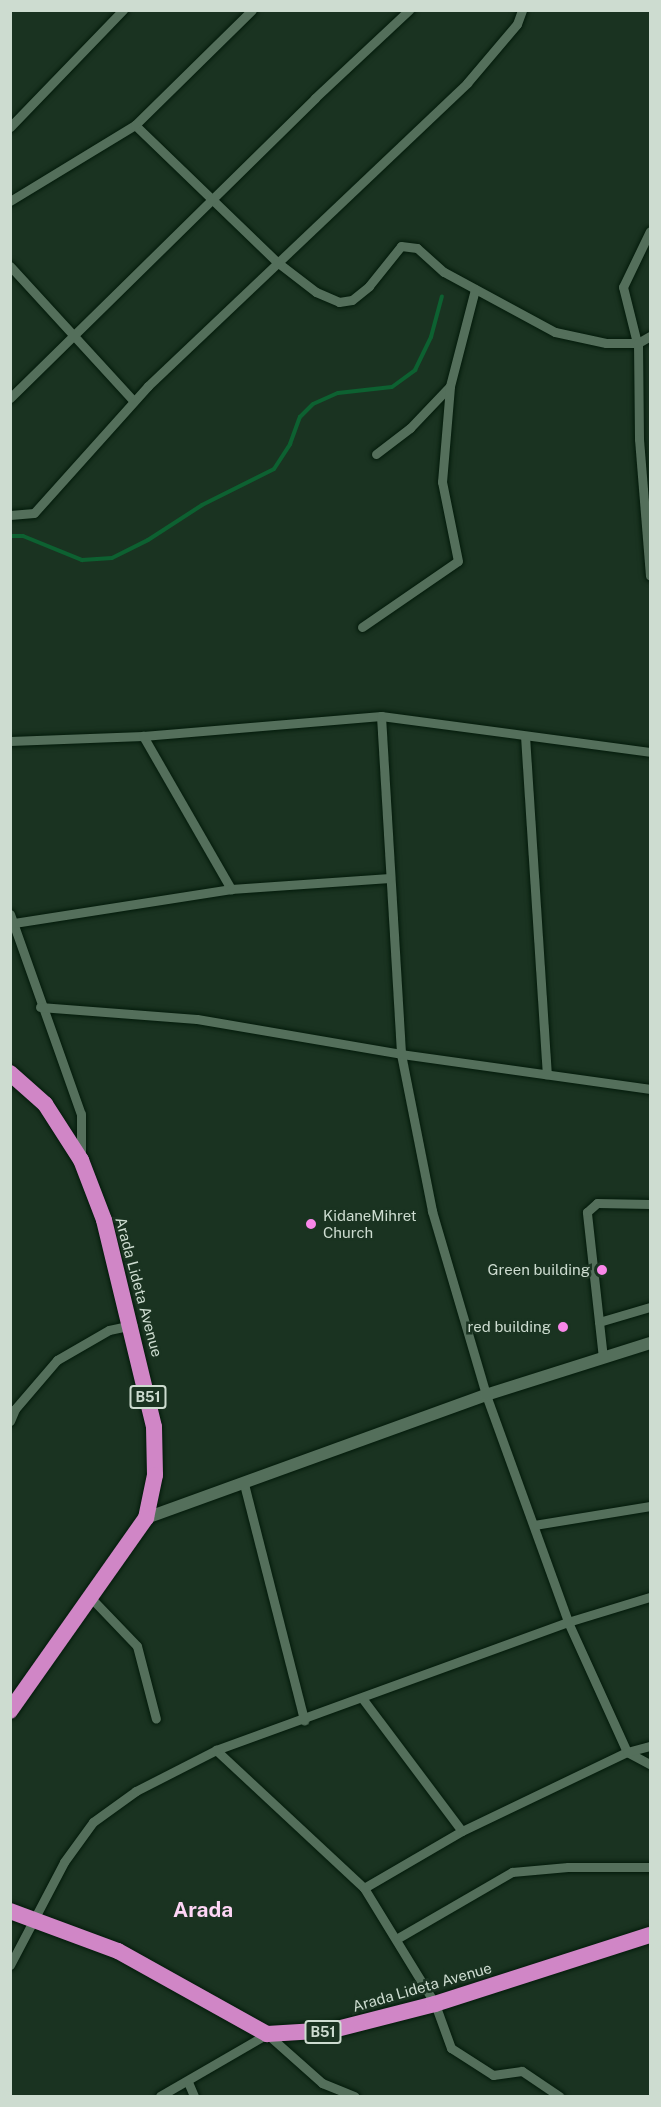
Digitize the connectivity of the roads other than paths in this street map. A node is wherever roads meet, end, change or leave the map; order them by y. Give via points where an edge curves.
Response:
1 (123, 10) edge
2 (252, 10) edge
3 (522, 10) edge
4 (407, 11) edge
5 (135, 125) junction
6 (10, 127) edge
7 (10, 201) edge
8 (211, 202) junction
9 (651, 231) edge
10 (277, 262) junction
11 (10, 266) edge
12 (475, 289) junction
13 (73, 336) junction
14 (651, 336) edge
15 (637, 343) junction
16 (450, 386) junction
17 (10, 398) edge
18 (134, 400) junction
19 (376, 454) dead end
20 (10, 515) edge
21 (651, 576) edge
22 (362, 627) dead end
23 (381, 716) junction
24 (143, 736) junction
25 (525, 736) junction
26 (10, 741) edge
27 (651, 752) edge
28 (390, 878) junction
29 (231, 889) junction
30 (12, 918) edge
31 (40, 1006) junction
32 (401, 1054) junction
33 (10, 1073) edge
34 (547, 1074) junction
35 (651, 1089) edge
36 (81, 1160) junction
37 (651, 1204) edge
38 (651, 1307) edge
39 (598, 1322) junction
40 (132, 1325) junction
41 (651, 1343) edge
42 (603, 1358) junction
43 (486, 1395) junction
44 (10, 1421) edge
45 (244, 1484) junction
46 (651, 1506) edge
47 (146, 1518) junction
48 (534, 1524) junction
49 (651, 1597) edge
50 (91, 1598) junction
51 (568, 1622) junction
52 (362, 1698) junction
53 (10, 1711) edge
54 (156, 1719) dead end
55 (304, 1720) junction
56 (651, 1746) edge
57 (216, 1750) junction
58 (627, 1752) junction
59 (651, 1764) edge
60 (462, 1831) junction
61 (651, 1867) edge
62 (364, 1888) junction
63 (10, 1911) edge
64 (32, 1918) junction
65 (651, 1935) edge
66 (398, 1938) junction
67 (10, 1965) edge
68 (435, 2004) junction
69 (267, 2034) junction
70 (188, 2082) junction
71 (160, 2097) edge
72 (194, 2097) edge
73 (354, 2097) edge
74 (559, 2097) edge

1 - 6 street
2 - 5 street
3 - 10 street via 517,24 467,83
4 - 8 street
5 - 7 street
5 - 8 street
8 - 10 street
8 - 13 street
9 - 15 street via 623,287
10 - 12 street via 316,292 339,302 352,300 369,286 402,246 417,248 444,272
10 - 18 street
11 - 13 street
12 - 15 street via 555,332 606,343
12 - 16 street
13 - 17 street
13 - 18 street
14 - 15 street
15 - 21 street via 639,439
16 - 19 street via 410,428
16 - 22 street via 442,482 458,561
18 - 20 street via 34,513
23 - 24 street
23 - 25 street
23 - 28 street
24 - 26 street
24 - 29 street
25 - 27 street
25 - 34 street
28 - 29 street
28 - 32 street
29 - 30 street
30 - 31 street
31 - 32 street via 197,1019
31 - 36 street via 81,1114
32 - 34 street
32 - 43 street via 432,1211
33 - 36 highway, Arada Lideta Avenue / B51 via 45,1104
34 - 35 street
36 - 40 highway, Arada Lideta Avenue / B51 via 104,1220
37 - 39 street via 597,1203 587,1212
38 - 39 street
39 - 42 street
40 - 44 street via 109,1330 57,1360 15,1409
40 - 47 highway, Arada Lideta Avenue / B51 via 154,1426 155,1474
41 - 42 street
42 - 43 street
43 - 45 street
43 - 48 street
45 - 47 street
45 - 55 street
46 - 48 street
47 - 50 highway, Arada Lideta Avenue / B51
48 - 51 street
49 - 51 street
50 - 53 highway, Arada Lideta Avenue / B51
50 - 54 street via 137,1646
51 - 52 street
51 - 58 street
52 - 55 street
52 - 60 street
55 - 57 street
56 - 58 street
57 - 62 street
57 - 64 street via 136,1791 93,1822
58 - 59 street
58 - 60 street
60 - 62 street
61 - 66 street via 512,1872
62 - 66 street
63 - 64 highway
64 - 67 street
64 - 69 highway via 118,1951
65 - 68 highway, Arada Lideta Avenue / B51
66 - 68 street
68 - 69 highway, Arada Lideta Avenue / B51 via 333,2030
68 - 74 street via 447,2043 459,2055 493,2075 522,2071
69 - 70 street
69 - 73 street via 322,2083
70 - 71 street
70 - 72 street

